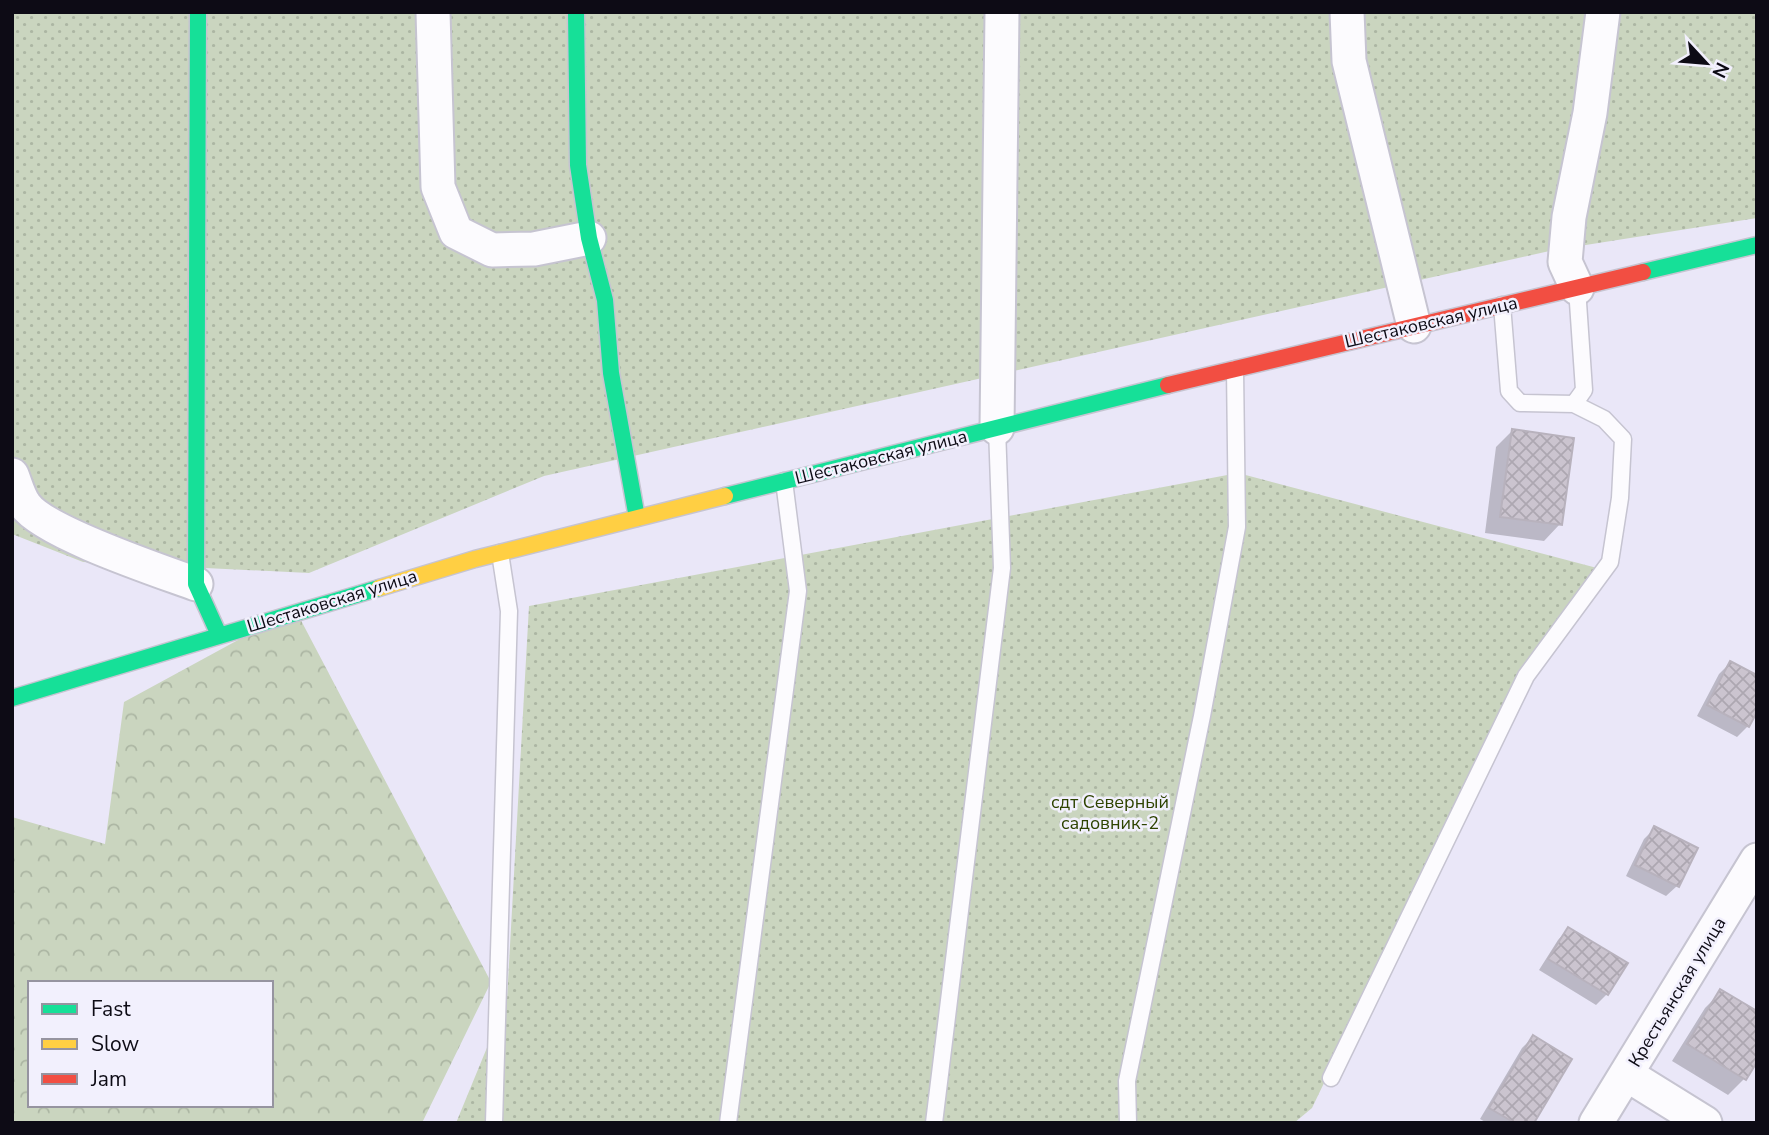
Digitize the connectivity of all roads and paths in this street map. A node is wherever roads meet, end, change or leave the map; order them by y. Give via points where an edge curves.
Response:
1 (198, 12) edge
2 (433, 12) edge
3 (576, 12) edge
4 (1002, 12) edge
5 (1347, 12) edge
6 (1612, 15) edge
7 (589, 238) junction
8 (1757, 245) edge
9 (1577, 288) junction
10 (1502, 305) junction
11 (1414, 326) junction
12 (1235, 369) junction
13 (1574, 404) junction
14 (997, 428) junction
15 (12, 475) edge
16 (784, 481) junction
17 (637, 519) junction
18 (500, 553) junction
19 (196, 584) junction
20 (219, 635) junction
21 (12, 698) edge
22 (1757, 860) edge
23 (1626, 1074) junction
24 (1331, 1078) dead end
25 (494, 1123) edge
26 (728, 1123) edge
27 (934, 1123) edge
28 (1128, 1123) edge
29 (1596, 1123) edge
30 (1705, 1123) edge

1 - 19 main road
2 - 7 street via 438,187 456,232 492,250 534,249
3 - 7 main road via 578,165
4 - 14 street
5 - 11 street via 1349,61
6 - 9 street via 1569,217 1565,262
7 - 17 main road via 605,300 611,373
8 - 9 main road, Шестаковская улица
9 - 10 main road, Шестаковская улица
9 - 13 lane via 1584,390
10 - 11 main road, Шестаковская улица
10 - 13 lane via 1509,391 1520,403
11 - 12 main road, Шестаковская улица
12 - 14 main road, Шестаковская улица
12 - 28 lane via 1237,527 1127,1081
13 - 24 lane via 1604,419 1623,439 1610,562 1526,676
14 - 16 main road, Шестаковская улица
14 - 27 lane via 1002,568
15 - 19 street via 26,506 49,522 106,551
16 - 17 main road, Шестаковская улица
16 - 26 lane via 798,591
17 - 18 main road, Шестаковская улица
18 - 20 main road, Шестаковская улица
18 - 25 lane via 509,611
19 - 20 main road
20 - 21 main road, Шестаковская улица
22 - 23 street, Крестьянская улица
23 - 29 street, Крестьянская улица
23 - 30 street

